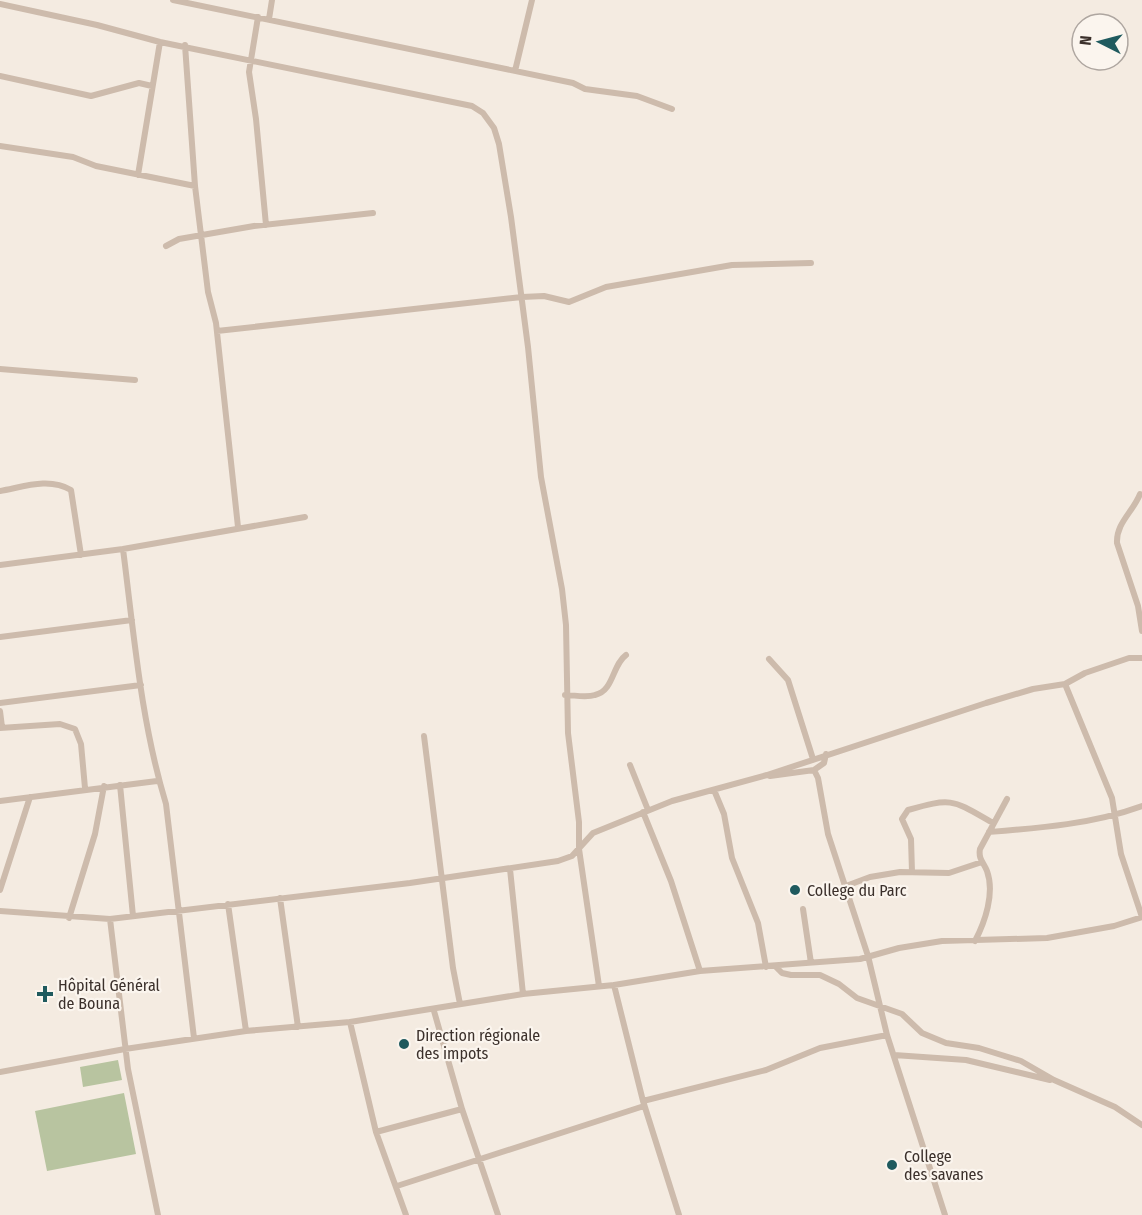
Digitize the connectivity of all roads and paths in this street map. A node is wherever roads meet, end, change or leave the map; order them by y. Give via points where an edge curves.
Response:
1 (173, 0) edge
2 (272, 0) edge
3 (532, 0) edge
4 (0, 4) edge
5 (258, 17) junction
6 (269, 19) junction
7 (160, 42) junction
8 (186, 45) junction
9 (250, 59) junction
10 (515, 71) junction
11 (0, 76) edge
12 (152, 86) junction
13 (672, 109) dead end
14 (0, 146) edge
15 (138, 175) junction
16 (195, 186) junction
17 (373, 213) dead end
18 (266, 225) junction
19 (202, 236) junction
20 (166, 246) dead end
21 (811, 262) dead end
22 (522, 297) junction
23 (217, 331) junction
24 (0, 369) edge
25 (135, 380) dead end
26 (0, 491) edge
27 (1140, 494) dead end
28 (305, 517) dead end
29 (238, 527) junction
30 (123, 549) junction
31 (81, 555) junction
32 (0, 565) edge
33 (132, 620) junction
34 (1142, 631) edge
35 (0, 637) edge
36 (626, 655) dead end
37 (1142, 658) edge
38 (769, 659) dead end
39 (1065, 684) junction
40 (141, 686) junction
41 (565, 695) junction
42 (0, 703) edge
43 (0, 711) edge
44 (1, 727) edge
45 (424, 736) dead end
46 (826, 754) junction
47 (813, 759) junction
48 (630, 765) dead end
49 (814, 770) junction
50 (767, 775) junction
51 (157, 781) junction
52 (120, 785) junction
53 (104, 786) junction
54 (85, 788) junction
55 (714, 790) junction
56 (30, 797) junction
57 (1007, 799) dead end
58 (0, 801) edge
59 (1142, 806) edge
60 (645, 811) junction
61 (1115, 816) junction
62 (993, 824) junction
63 (989, 832) junction
64 (579, 849) junction
65 (982, 861) junction
66 (510, 869) junction
67 (912, 872) junction
68 (441, 877) junction
69 (846, 886) junction
70 (0, 890) edge
71 (280, 898) junction
72 (228, 904) junction
73 (803, 909) dead end
74 (179, 910) junction
75 (0, 911) edge
76 (133, 916) junction
77 (69, 918) junction
78 (110, 919) junction
79 (975, 941) junction
80 (868, 956) junction
81 (811, 963) junction
82 (766, 967) junction
83 (776, 967) junction
84 (700, 971) junction
85 (614, 985) junction
86 (598, 986) junction
87 (523, 994) junction
88 (460, 1004) junction
89 (880, 1006) junction
90 (435, 1011) junction
91 (350, 1022) junction
92 (298, 1027) junction
93 (246, 1031) junction
94 (887, 1035) junction
95 (194, 1038) junction
96 (125, 1049) junction
97 (894, 1055) junction
98 (0, 1072) edge
99 (1054, 1080) junction
100 (644, 1103) junction
101 (462, 1109) junction
102 (1142, 1125) edge
103 (376, 1132) junction
104 (480, 1159) junction
105 (398, 1186) junction
106 (158, 1215) edge
107 (406, 1215) edge
108 (498, 1215) edge
109 (679, 1215) edge
110 (945, 1215) edge

1 - 5 street
2 - 6 street
3 - 10 street
4 - 7 street
5 - 6 street
5 - 9 street
6 - 10 street
7 - 8 street
7 - 12 street
8 - 9 street
8 - 16 street
9 - 18 street
9 - 22 street via 472,106 483,113 499,144
10 - 13 street via 637,96
11 - 12 street via 91,96 139,83
12 - 15 street
14 - 15 street via 73,157
15 - 16 street
16 - 19 street
17 - 18 street
18 - 19 street
19 - 20 street via 179,239
19 - 23 street
21 - 22 street via 732,265 606,287 569,302 544,296
22 - 23 street
22 - 41 street via 541,477 562,589
23 - 29 street
24 - 25 street
26 - 31 street via 39,483 71,490
27 - 34 street via 1135,508 1120,524 1117,543
28 - 29 street
29 - 30 street
30 - 31 street
30 - 33 street
31 - 32 street
33 - 35 street
33 - 40 street
36 - 41 street via 619,660 607,688 595,695
37 - 39 street via 1129,658
38 - 47 street via 788,680
39 - 46 street via 1033,689
39 - 61 street via 1112,798
40 - 42 street
40 - 51 street
41 - 64 street
43 - 44 street
44 - 54 street via 60,724 75,729 81,744
45 - 68 street
46 - 47 street
46 - 49 street via 824,763
47 - 50 street
48 - 60 street
49 - 50 street
49 - 69 street via 828,834
50 - 55 street
51 - 52 street
51 - 74 street via 166,804
52 - 53 street
52 - 76 street
53 - 54 street
53 - 77 street via 95,834
54 - 56 street
55 - 60 street
55 - 82 street via 724,814 732,858 758,922
56 - 58 street
56 - 70 street
57 - 62 street
59 - 61 street
60 - 64 street via 593,833
60 - 84 street
61 - 63 street
61 - 79 street via 1121,854 1142,917 1047,938
62 - 63 street
62 - 67 street via 954,801 943,800 908,810 902,819 911,839
63 - 65 street via 980,849
64 - 66 street via 558,861
64 - 86 street
65 - 67 street via 949,873
65 - 79 street via 989,880 987,906
66 - 68 street
66 - 87 street
67 - 69 street via 870,877
68 - 71 street
68 - 88 street
69 - 80 street
71 - 72 street
71 - 92 street
72 - 74 street
72 - 93 street
73 - 81 street
74 - 76 street
74 - 95 street
75 - 77 street
76 - 78 street
77 - 78 street
78 - 96 street
79 - 80 street via 942,941
80 - 81 street
80 - 89 street
81 - 83 street
82 - 83 street
82 - 84 street
83 - 89 street via 791,975 820,975 839,984 847,993
84 - 85 street
85 - 86 street
85 - 100 street
86 - 87 street
87 - 88 street
88 - 90 street
89 - 94 street
89 - 99 street via 902,1014 922,1033 946,1043 1021,1061
90 - 91 street
90 - 101 street
91 - 92 street
91 - 103 street
92 - 93 street
93 - 95 street
94 - 97 street
94 - 100 street via 820,1048 766,1070
95 - 96 street
96 - 98 street
96 - 106 street
97 - 99 street via 966,1060
97 - 110 street
99 - 102 street via 1106,1102
100 - 104 street
100 - 109 street
101 - 103 street
101 - 104 street
103 - 105 street
104 - 105 street
104 - 108 street
105 - 107 street

